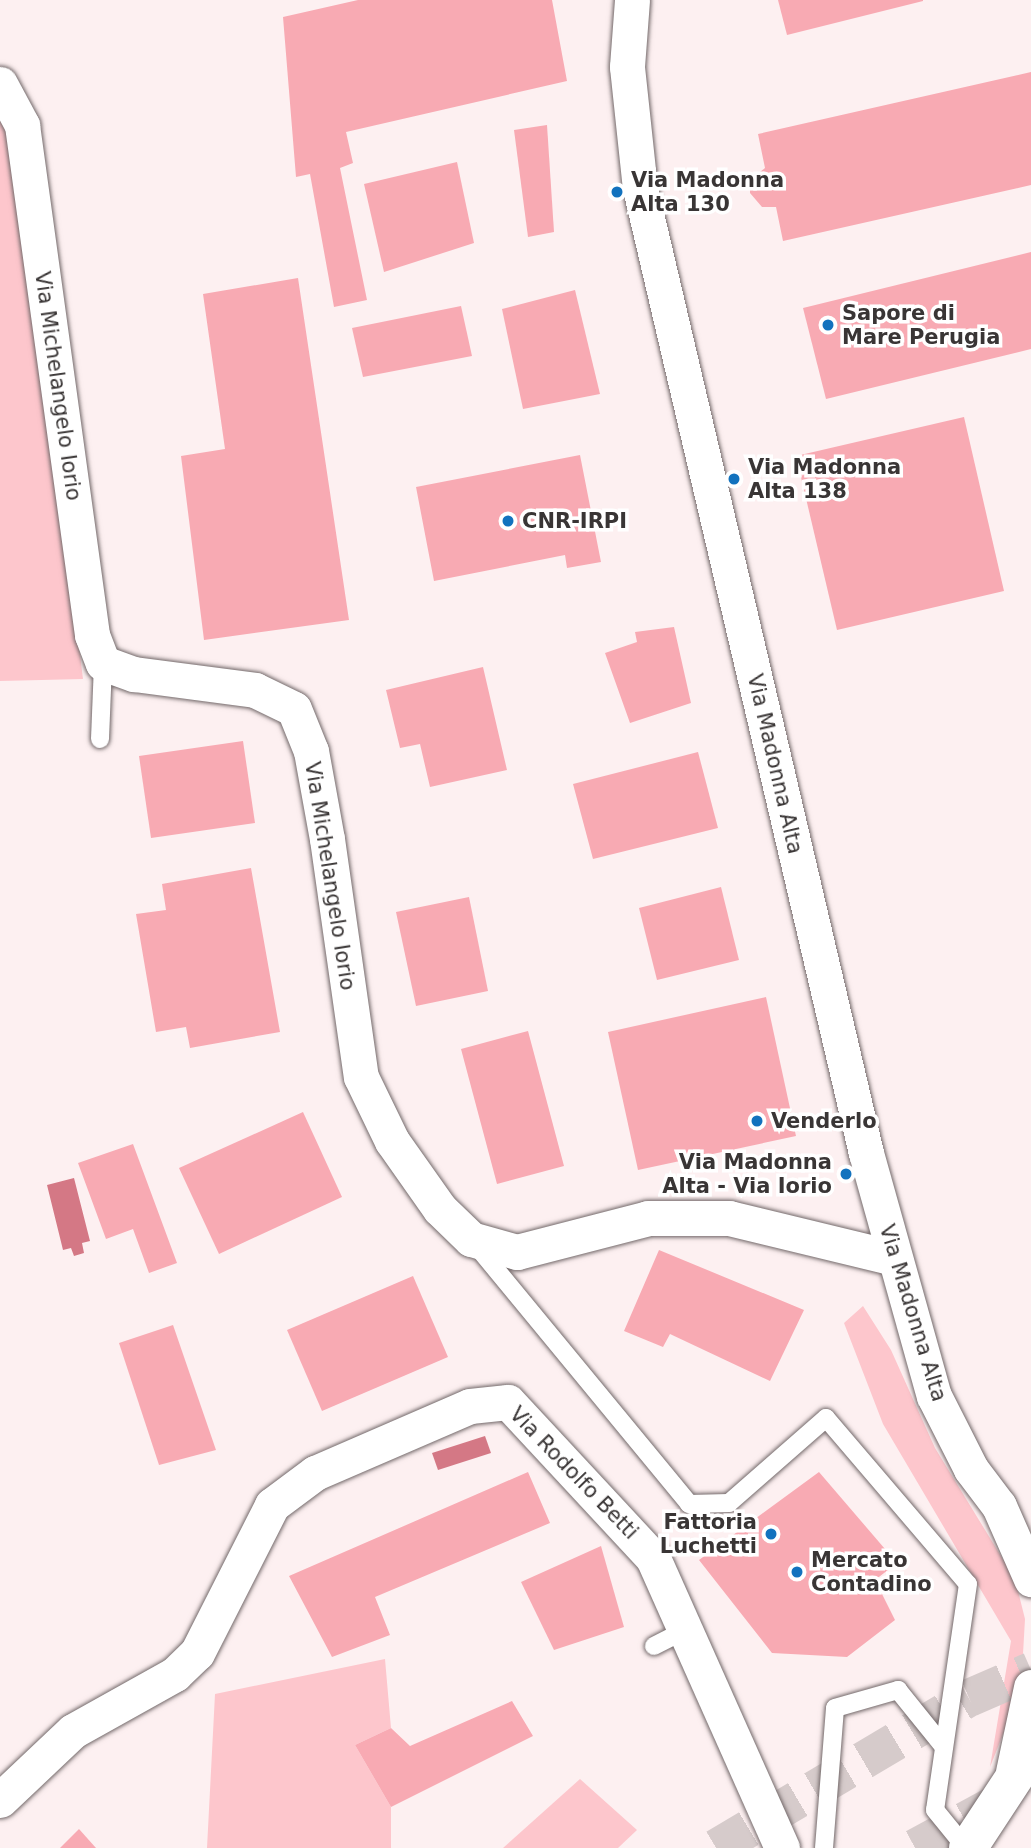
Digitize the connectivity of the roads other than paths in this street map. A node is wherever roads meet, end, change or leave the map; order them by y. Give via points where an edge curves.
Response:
1 (632, 0) edge
2 (0, 84) edge
3 (103, 663) junction
4 (100, 739) dead end
5 (471, 1239) junction
6 (894, 1258) junction
7 (999, 1506) junction
8 (1031, 1519) edge
9 (1031, 1579) edge
10 (685, 1630) junction
11 (654, 1646) dead end
12 (1031, 1687) edge
13 (944, 1747) junction
14 (1022, 1762) edge
15 (0, 1800) edge
16 (782, 1848) edge
17 (824, 1848) edge
18 (967, 1848) edge

1 - 6 street, Via Madonna Alta via 627,67 640,188
2 - 3 street, Via Michelangelo Iorio via 22,125 92,635
3 - 4 lane
3 - 5 street, Via Michelangelo Iorio via 134,674 255,690 294,709 310,751 327,839 361,1077 392,1141 440,1209
5 - 6 street, Via Michelangelo Iorio via 517,1252 648,1218 729,1218
5 - 13 lane via 688,1504 729,1503 826,1418 968,1584
6 - 7 street, Via Madonna Alta via 934,1396 971,1469
7 - 8 street
7 - 9 street, Via Madonna Alta
10 - 11 lane
10 - 15 street, Via Rodolfo Betti via 653,1558 628,1525 508,1402 470,1406 315,1473 272,1505 197,1653 175,1674 73,1731
10 - 16 street, Via Rodolfo Betti
12 - 14 street
13 - 17 lane via 898,1690 835,1707
13 - 18 lane via 935,1810
14 - 18 street

